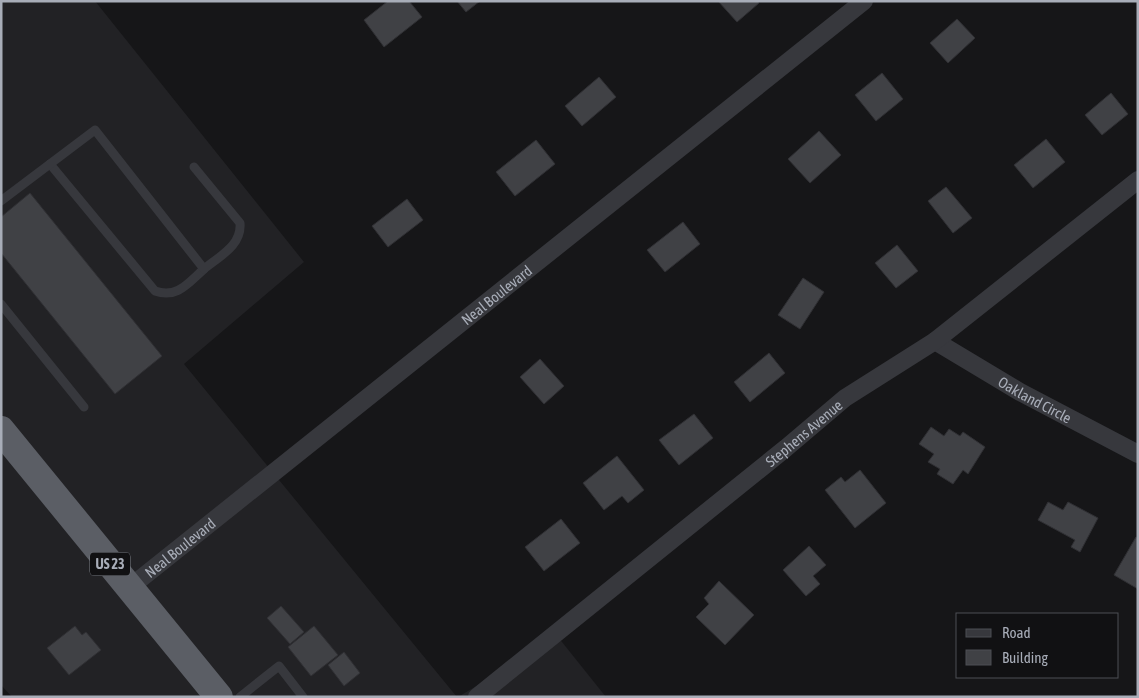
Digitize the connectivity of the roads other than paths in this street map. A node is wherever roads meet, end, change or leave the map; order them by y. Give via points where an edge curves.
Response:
1 (864, 1) edge
2 (50, 164) junction
3 (194, 167) dead end
4 (1138, 180) edge
5 (1, 200) edge
6 (204, 269) junction
7 (1, 304) edge
8 (935, 341) junction
9 (84, 408) dead end
10 (1, 430) edge
11 (1138, 454) edge
12 (129, 588) junction
13 (219, 697) edge
14 (240, 697) edge
15 (304, 697) edge
16 (478, 697) edge

1 - 12 street, Neal Boulevard
2 - 5 lane
2 - 6 lane via 155,291 166,295 176,292
2 - 6 lane via 94,130
3 - 6 lane via 240,223 237,241
4 - 8 street, Stephens Avenue
7 - 9 lane
8 - 11 street, Oakland Circle via 1020,392
8 - 16 street, Stephens Avenue via 845,398
10 - 12 highway, US 23
12 - 13 highway, US 23
14 - 15 lane via 279,666

